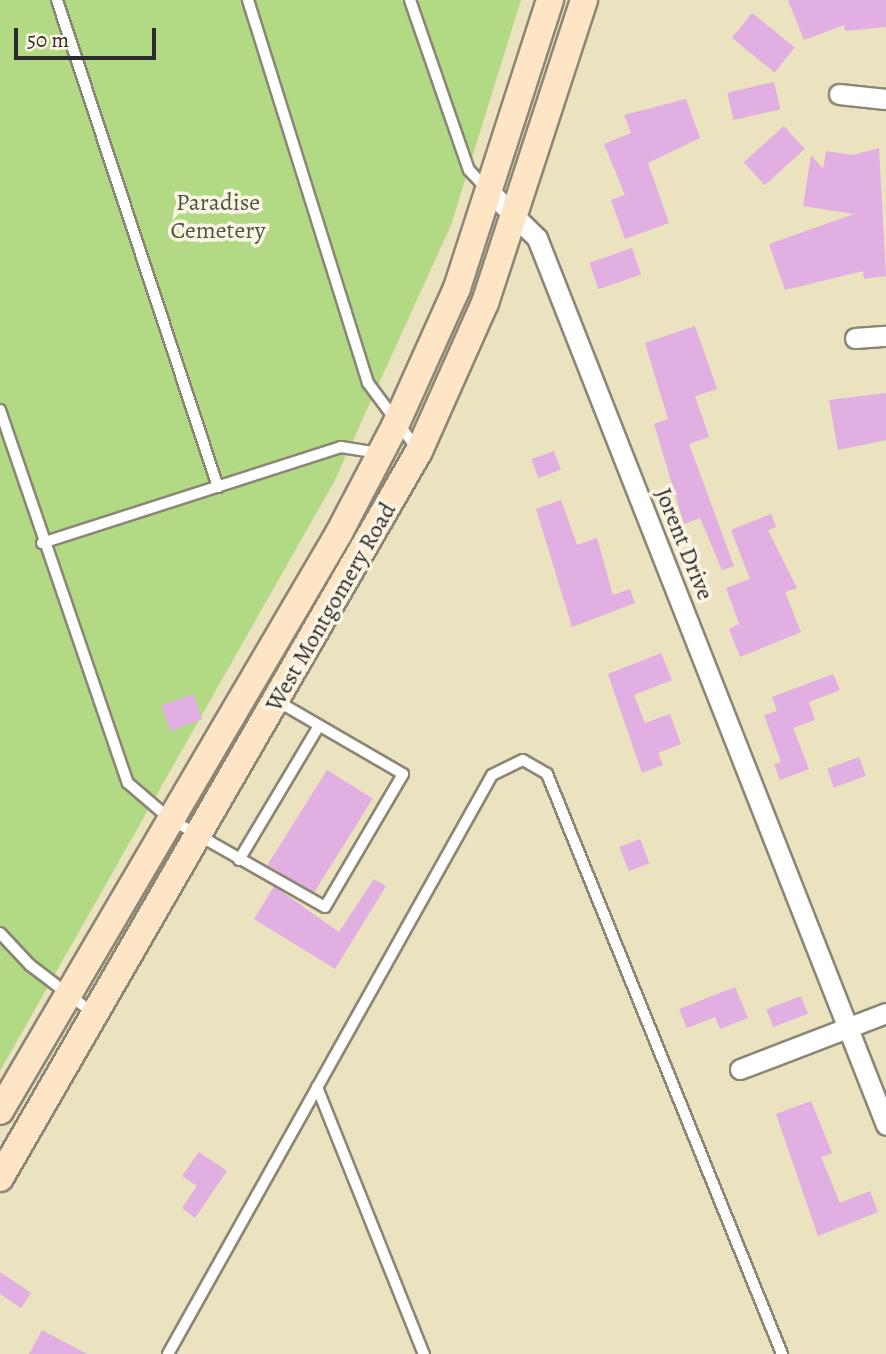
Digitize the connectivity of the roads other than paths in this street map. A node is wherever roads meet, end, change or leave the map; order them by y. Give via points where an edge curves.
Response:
1 (57, 0) edge
2 (248, 0) edge
3 (410, 0) edge
4 (550, 0) edge
5 (584, 0) edge
6 (839, 94) dead end
7 (886, 99) edge
8 (489, 191) junction
9 (514, 216) junction
10 (886, 335) edge
11 (855, 338) dead end
12 (0, 410) edge
13 (395, 426) junction
14 (419, 451) junction
15 (380, 453) junction
16 (218, 486) junction
17 (42, 543) junction
18 (278, 701) junction
19 (319, 726) junction
20 (170, 819) junction
21 (198, 836) junction
22 (239, 860) junction
23 (0, 933) edge
24 (65, 995) junction
25 (93, 1013) junction
26 (886, 1013) edge
27 (848, 1027) junction
28 (740, 1069) dead end
29 (317, 1087) junction
30 (0, 1111) edge
31 (886, 1125) edge
32 (0, 1178) edge
33 (168, 1354) edge
34 (425, 1354) edge
35 (782, 1354) edge

1 - 16 lane
2 - 13 lane via 368,383
3 - 8 lane, Jorent Drive via 469,170
4 - 8 main road, West Montgomery Road
5 - 9 main road, West Montgomery Road
6 - 7 street
8 - 9 street, Jorent Drive
8 - 13 main road, West Montgomery Road via 457,288
9 - 14 main road, West Montgomery Road via 454,379
9 - 27 street, Jorent Drive via 537,238
10 - 11 street
12 - 17 lane
13 - 14 lane
13 - 15 main road, West Montgomery Road
14 - 18 main road, West Montgomery Road
15 - 16 lane via 341,447
15 - 20 main road, West Montgomery Road
16 - 17 lane
17 - 20 lane via 128,783
18 - 19 lane
18 - 21 main road, West Montgomery Road
19 - 22 lane
19 - 22 lane via 403,774 334,899 325,907 313,906
20 - 21 lane
20 - 24 main road, West Montgomery Road
21 - 22 lane
21 - 25 main road, West Montgomery Road
23 - 24 lane
24 - 25 lane
24 - 30 main road, West Montgomery Road
25 - 32 main road, West Montgomery Road
26 - 27 street
27 - 28 street
27 - 31 street, Jorent Drive
29 - 33 lane
29 - 34 lane
29 - 35 lane via 492,775 523,760 547,774

